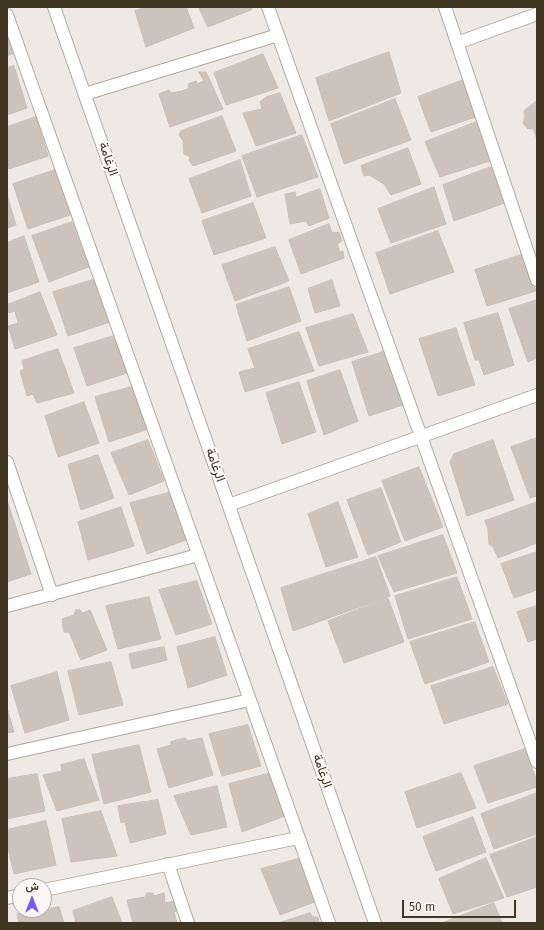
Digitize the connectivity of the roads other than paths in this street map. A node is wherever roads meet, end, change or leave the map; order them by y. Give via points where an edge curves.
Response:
1 (54, 7) edge
2 (268, 7) edge
3 (445, 7) edge
4 (537, 14) edge
5 (7, 16) edge
6 (278, 36) junction
7 (457, 43) junction
8 (85, 94) junction
9 (537, 280) edge
10 (537, 396) edge
11 (420, 437) junction
12 (7, 462) edge
13 (229, 506) junction
14 (198, 555) junction
15 (52, 595) junction
16 (7, 606) edge
17 (250, 700) junction
18 (7, 754) edge
19 (537, 762) edge
20 (298, 838) junction
21 (168, 864) junction
22 (52, 888) edge
23 (188, 923) edge
24 (329, 923) edge
25 (375, 923) edge

1 - 8 street, الرغامة
2 - 6 street
3 - 7 street
4 - 7 street
5 - 14 street
6 - 8 street
6 - 11 street
7 - 9 street
8 - 13 street, الرغامة
10 - 11 street
11 - 13 street
11 - 19 street
12 - 15 street
13 - 25 street, الرغامة
14 - 15 street
14 - 17 street
15 - 16 street
17 - 18 street
17 - 20 street
20 - 21 street
20 - 24 street
21 - 22 street
21 - 23 street

